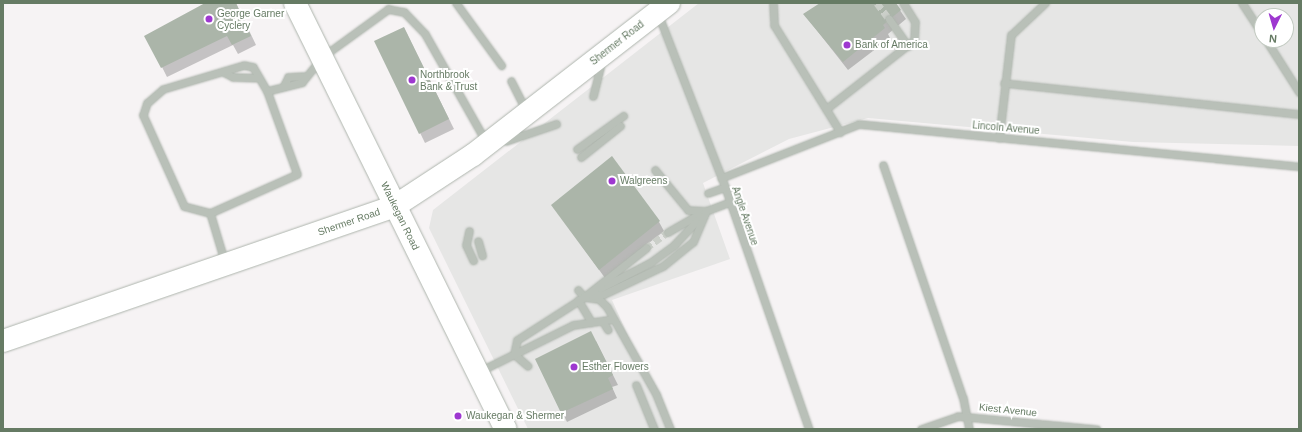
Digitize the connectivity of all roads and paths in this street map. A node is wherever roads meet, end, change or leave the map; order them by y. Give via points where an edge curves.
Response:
1 (295, 3) edge
2 (456, 3) edge
3 (773, 3) edge
4 (904, 3) edge
5 (1045, 3) edge
6 (1242, 3) edge
7 (663, 7) edge
8 (889, 19) tunnel mouth
9 (1254, 22) edge
10 (908, 46) junction
11 (1271, 48) edge
12 (603, 54) junction
13 (322, 57) junction
14 (501, 65) dead end
15 (223, 72) junction
16 (258, 78) junction
17 (511, 81) dead end
18 (1004, 83) junction
19 (266, 91) junction
20 (1299, 92) edge
21 (594, 96) dead end
22 (826, 109) junction
23 (527, 113) junction
24 (1299, 114) edge
25 (623, 116) dead end
26 (556, 124) dead end
27 (620, 126) dead end
28 (840, 132) junction
29 (999, 138) junction
30 (577, 149) dead end
31 (480, 150) junction
32 (582, 157) dead end
33 (883, 166) dead end
34 (1299, 166) edge
35 (655, 170) dead end
36 (721, 178) junction
37 (724, 187) junction
38 (708, 193) dead end
39 (730, 202) junction
40 (395, 206) junction
41 (706, 211) junction
42 (210, 213) junction
43 (470, 231) dead end
44 (668, 232) tunnel mouth
45 (478, 242) dead end
46 (646, 248) tunnel mouth
47 (482, 255) dead end
48 (473, 260) dead end
49 (226, 264) junction
50 (602, 288) junction
51 (578, 290) dead end
52 (581, 298) junction
53 (607, 307) junction
54 (613, 319) junction
55 (591, 322) junction
56 (603, 322) junction
57 (608, 330) dead end
58 (3, 341) edge
59 (514, 354) junction
60 (528, 366) dead end
61 (478, 372) junction
62 (636, 385) dead end
63 (964, 416) junction
64 (506, 429) edge
65 (654, 429) edge
66 (670, 429) edge
67 (809, 429) edge
68 (921, 429) edge
69 (969, 429) edge
70 (1096, 429) edge

1 - 13 main road, Waukegan Road
2 - 14 street
3 - 22 street via 774,25
4 - 10 street via 915,22 914,40
5 - 18 street via 1012,35
6 - 9 street
7 - 12 main road, Shermer Road
7 - 36 street, Angle Avenue
8 - 10 street
10 - 22 street
11 - 20 street
12 - 21 street
12 - 23 main road, Shermer Road
13 - 19 street via 304,76 302,82
13 - 31 street via 388,9 404,12 425,34
13 - 40 main road, Waukegan Road
15 - 16 street via 233,77
15 - 16 street via 244,65 253,67
15 - 42 street via 180,84 151,97 143,115 184,206
16 - 19 street
17 - 23 street
18 - 24 street
18 - 29 street
19 - 42 street via 297,174
22 - 28 street
23 - 31 main road, Shermer Road
25 - 30 street
26 - 31 street via 534,128
27 - 32 street
28 - 29 street, Lincoln Avenue via 859,124
28 - 36 street, Lincoln Avenue
29 - 34 street, Lincoln Avenue
31 - 40 main road, Shermer Road
33 - 63 street via 963,398
35 - 41 street via 688,210
36 - 37 street, Angle Avenue
37 - 38 street
37 - 39 street, Angle Avenue
39 - 41 street
39 - 67 street, Angle Avenue
40 - 49 main road, Shermer Road
40 - 61 main road, Waukegan Road
41 - 44 street
41 - 50 street via 674,245
41 - 50 street via 699,234 682,252 663,266
42 - 49 street
43 - 48 street via 466,244
45 - 47 street
46 - 50 street
49 - 58 main road, Shermer Road
50 - 52 street
50 - 52 street
50 - 53 street
51 - 52 street
52 - 53 street via 599,299
52 - 55 street
52 - 59 street via 517,340
53 - 54 street
54 - 56 street
54 - 66 street via 656,394
55 - 56 street
55 - 59 street via 573,325
56 - 57 street
59 - 60 street
59 - 61 street
61 - 64 main road, Waukegan Road
62 - 65 street
63 - 68 street, Kiest Avenue
63 - 69 street
63 - 70 street, Kiest Avenue

